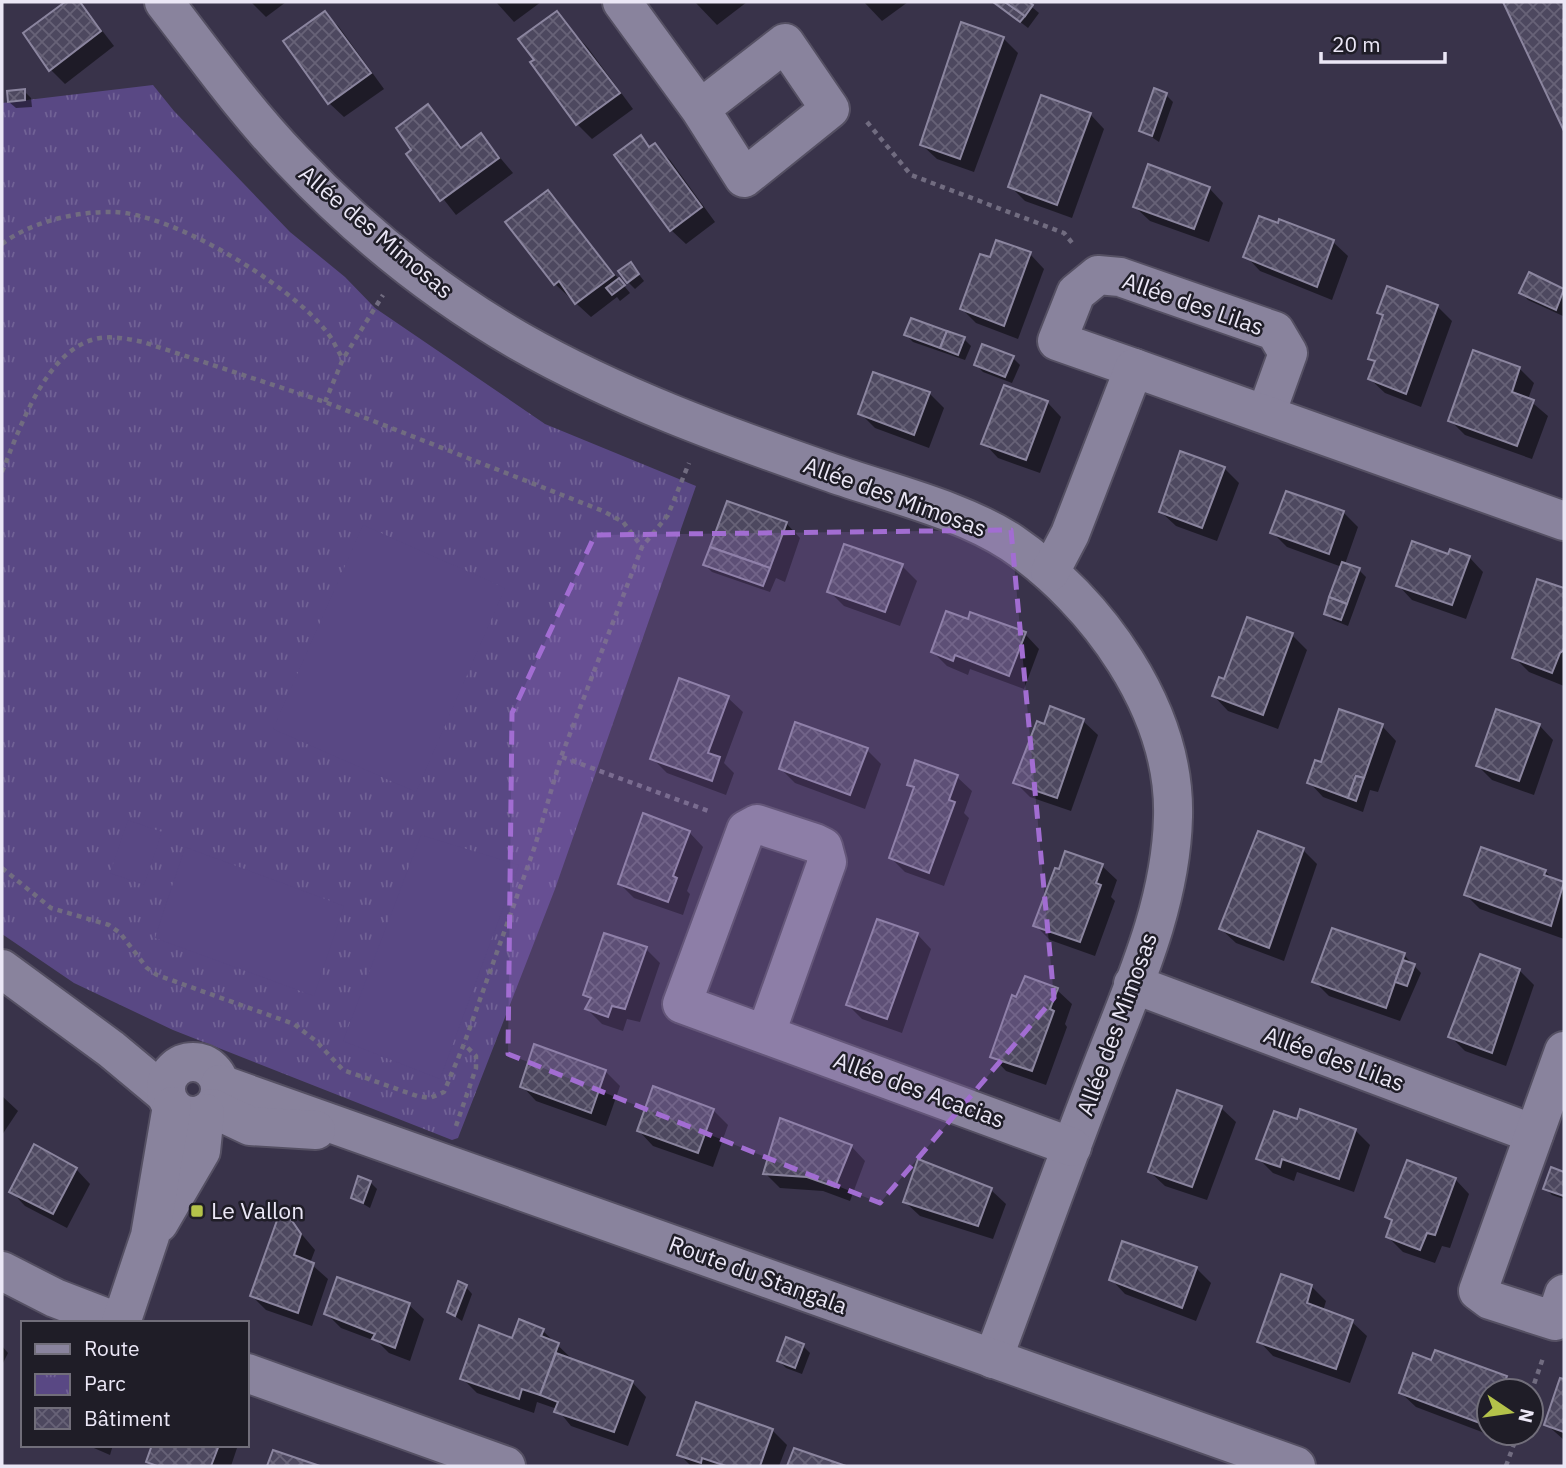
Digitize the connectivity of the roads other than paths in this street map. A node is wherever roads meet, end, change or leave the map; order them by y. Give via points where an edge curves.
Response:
1 (164, 2) edge
2 (622, 2) edge
3 (700, 108) junction
4 (1134, 368) junction
5 (1266, 414) junction
6 (1564, 521) edge
7 (1050, 572) junction
8 (2, 969) edge
9 (1133, 984) junction
10 (766, 1033) junction
11 (1564, 1051) edge
12 (192, 1095) junction
13 (1534, 1134) junction
14 (1072, 1147) junction
15 (2, 1271) edge
16 (1564, 1294) edge
17 (115, 1321) edge
18 (121, 1321) edge
19 (993, 1359) junction
20 (248, 1373) edge
21 (506, 1466) edge
22 (1296, 1466) edge

1 - 7 street, Allée des Mimosas via 291,160 403,261 518,340 703,426 980,525
2 - 3 street
3 - 3 street via 744,178 830,109 785,43
4 - 5 street, Allée des Lilas
4 - 5 street, Allée des Lilas via 1056,341 1076,293 1098,275 1120,277 1275,331 1288,353
4 - 7 street via 1070,534
5 - 6 street, Allée des Lilas
7 - 9 street, Allée des Mimosas via 1080,599 1127,665 1154,719 1167,763 1173,810 1171,854 1161,905
8 - 12 street, Route du Stangala via 111,1049
9 - 13 street, Allée des Lilas
9 - 14 street, Allée des Mimosas
10 - 10 street, Allée des Acacias via 682,1004 746,830 757,824 823,847 827,862
10 - 14 street, Allée des Acacias
11 - 13 street
12 - 18 street
12 - 19 street, Route du Stangala via 342,1129
13 - 16 street via 1478,1291 1490,1300 1555,1321
14 - 19 street, Allée des Mimosas
15 - 17 street
19 - 22 street, Route du Stangala
20 - 21 street

